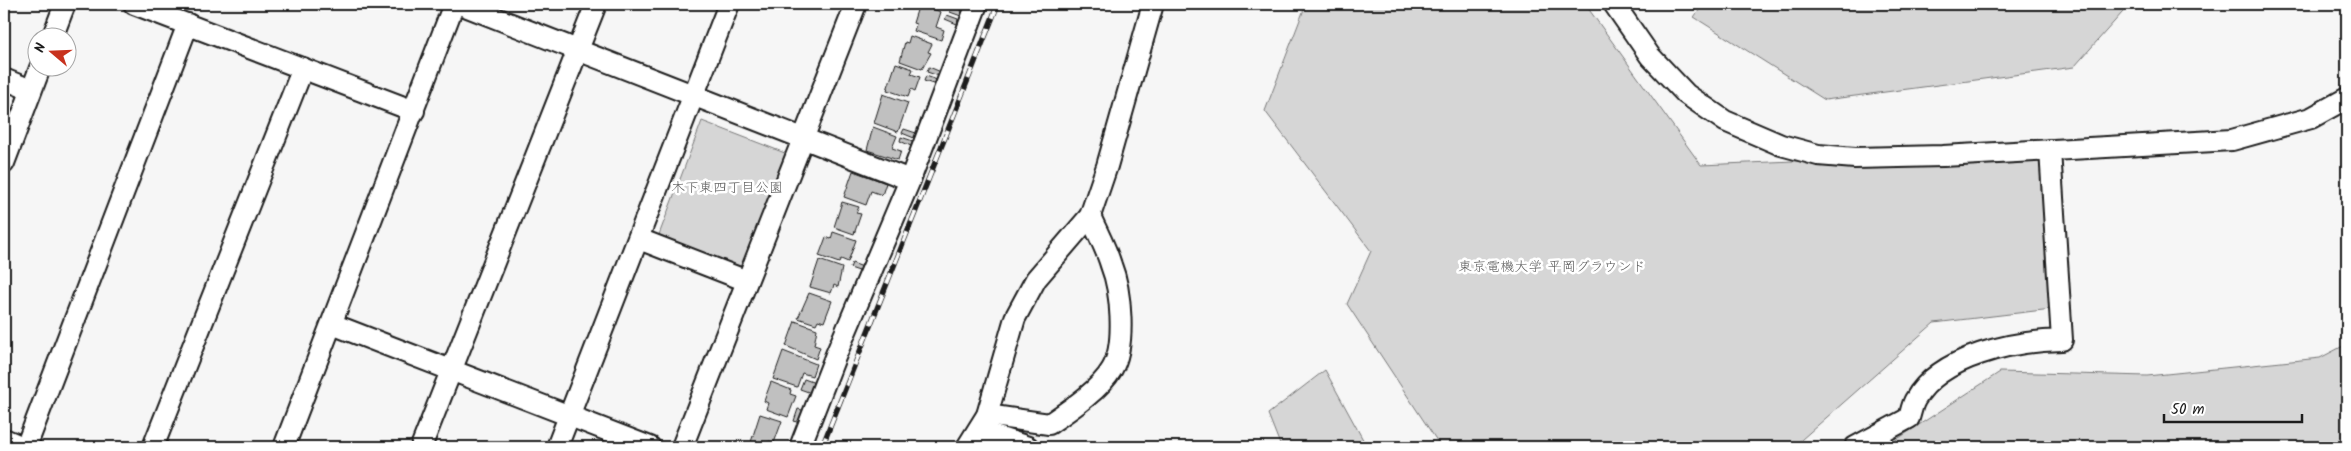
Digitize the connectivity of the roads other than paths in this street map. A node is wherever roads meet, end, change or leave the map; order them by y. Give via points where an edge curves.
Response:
1 (65, 4) edge
2 (134, 4) edge
3 (454, 4) edge
4 (460, 4) edge
5 (596, 4) edge
6 (729, 4) edge
7 (856, 4) edge
8 (977, 4) edge
9 (1153, 4) edge
10 (1614, 4) edge
11 (188, 24) junction
12 (56, 28) edge
13 (578, 50) junction
14 (303, 68) junction
15 (36, 78) edge
16 (4, 79) edge
17 (31, 90) junction
18 (695, 96) junction
19 (2347, 98) edge
20 (414, 111) junction
21 (803, 138) junction
22 (2050, 150) junction
23 (4, 162) edge
24 (910, 180) junction
25 (1090, 216) junction
26 (639, 239) junction
27 (747, 281) junction
28 (332, 324) junction
29 (451, 370) junction
30 (569, 416) junction
31 (983, 423) junction
32 (4, 439) edge
33 (24, 447) edge
34 (153, 447) edge
35 (284, 447) edge
36 (421, 447) edge
37 (557, 447) edge
38 (650, 447) edge
39 (682, 447) edge
40 (800, 447) edge
41 (967, 447) edge
42 (1028, 447) edge
43 (1855, 447) edge

1 - 12 street
2 - 11 street
3 - 20 street
4 - 13 street
5 - 13 street
6 - 18 street
7 - 21 street
8 - 24 street
9 - 25 street
10 - 22 street via 1650,56 1686,94 1725,120 1780,145 1818,155 1855,158
11 - 14 street
11 - 33 street
13 - 18 street
13 - 29 street
14 - 20 street
14 - 34 street
15 - 17 street
16 - 17 street
17 - 23 street
18 - 21 street
18 - 26 street
19 - 22 street via 2311,118 2232,140
20 - 28 street
21 - 24 street
21 - 27 street
22 - 43 street via 2062,340 2032,341 1960,361 1931,381 1915,400 1909,418
24 - 40 street
25 - 31 street via 1036,279 1015,318
25 - 31 street via 1112,266 1118,304 1121,340 1112,370 1080,403 1048,424
26 - 27 street
26 - 30 street
27 - 39 street
28 - 29 street
28 - 35 street
29 - 30 street
29 - 36 street
30 - 37 street
30 - 38 street
31 - 41 street
31 - 42 street
32 - 33 street

